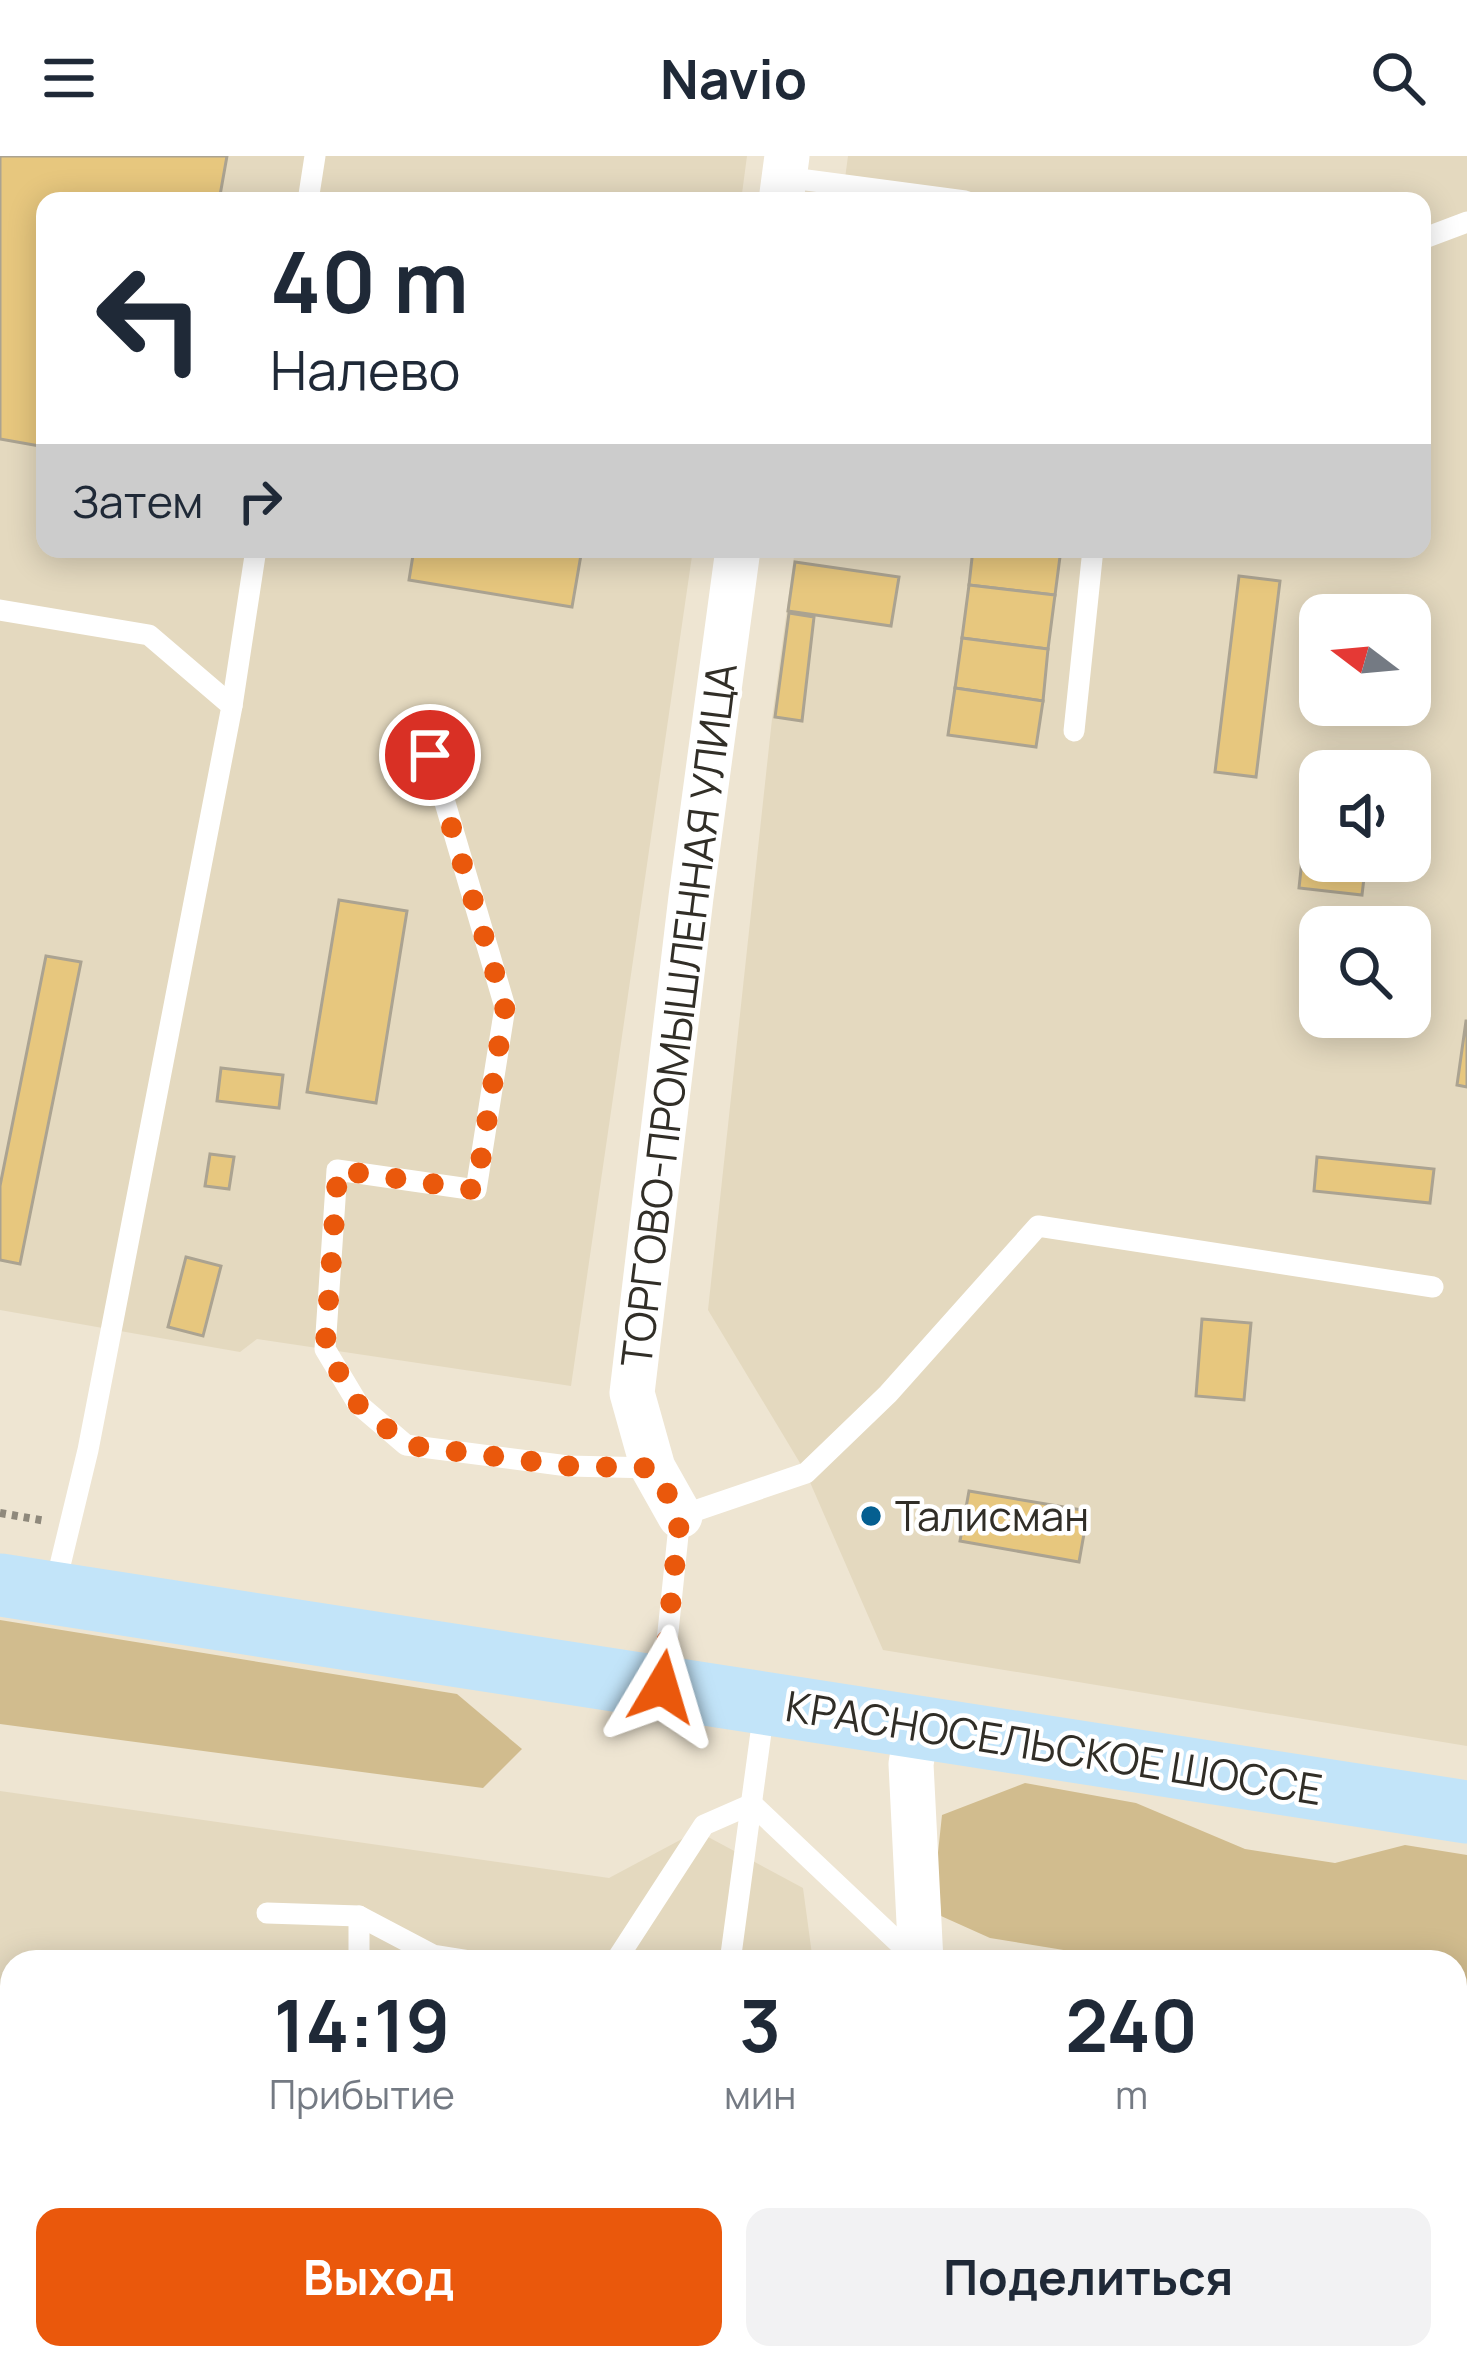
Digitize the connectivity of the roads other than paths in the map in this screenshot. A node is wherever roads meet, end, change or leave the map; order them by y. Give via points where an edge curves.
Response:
1 (315, 156) edge
2 (784, 178) edge
3 (309, 192) edge
4 (894, 192) edge
5 (1467, 222) edge
6 (1431, 236) edge
7 (255, 558) edge
8 (737, 558) edge
9 (1092, 558) edge
10 (0, 610) edge
11 (232, 706) junction
12 (1074, 731) dead end
13 (430, 755) dead end
14 (1433, 1287) dead end
15 (653, 1468) junction
16 (680, 1516) junction
17 (26, 1590) edge
18 (662, 1687) junction
19 (765, 1703) junction
20 (917, 1728) junction
21 (752, 1804) junction
22 (1467, 1812) edge
23 (268, 1913) dead end
24 (359, 1916) junction
25 (359, 1950) edge
26 (426, 1950) edge
27 (623, 1950) edge
28 (732, 1950) edge
29 (907, 1950) edge
30 (919, 1950) edge

1 - 3 lane
2 - 4 lane
5 - 6 lane
7 - 11 lane
8 - 15 street, ТОРГОВО-ПРОМЫШЛЕННАЯ УЛИЦА via 632,1393
9 - 12 lane
10 - 11 lane via 149,635
11 - 17 lane via 88,1450 68,1524
13 - 15 lane via 505,1007 476,1190 338,1170 325,1349 358,1404 406,1445
14 - 16 lane via 1038,1226 806,1473
15 - 16 street, ТОРГОВО-ПРОМЫШЛЕННАЯ УЛИЦА
16 - 18 lane
17 - 18 main road, КРАСНОСЕЛЬСКОЕ ШОССЕ
18 - 19 main road, КРАСНОСЕЛЬСКОЕ ШОССЕ
19 - 20 main road, КРАСНОСЕЛЬСКОЕ ШОССЕ
19 - 21 lane
20 - 22 main road, КРАСНОСЕЛЬСКОЕ ШОССЕ
20 - 30 street via 911,1764
21 - 27 lane via 704,1825
21 - 28 lane
21 - 29 lane
23 - 24 lane
24 - 25 lane
24 - 26 lane

